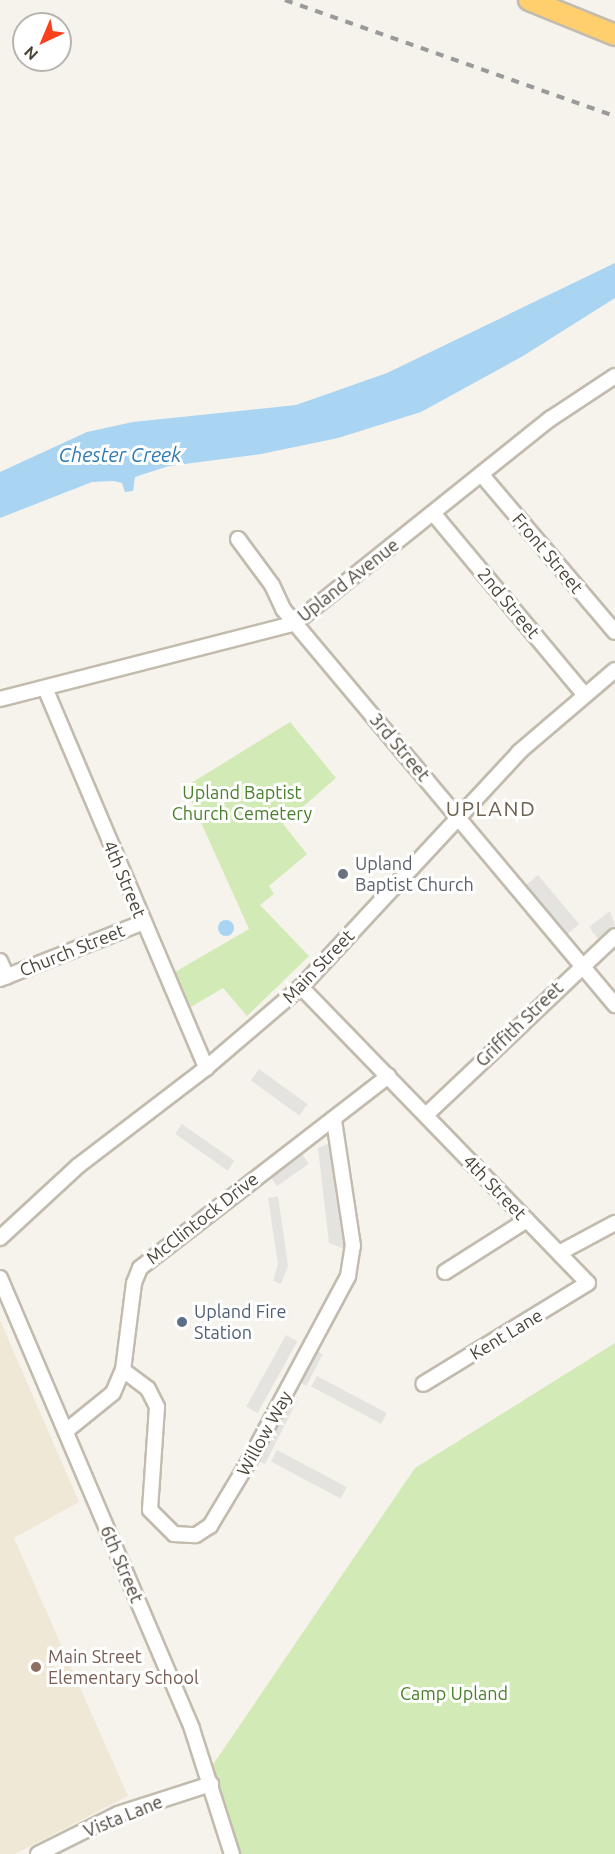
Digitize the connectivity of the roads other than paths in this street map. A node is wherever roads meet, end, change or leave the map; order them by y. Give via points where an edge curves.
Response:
1 (529, 0) edge
2 (560, 0) edge
3 (615, 23) edge
4 (615, 35) edge
5 (615, 376) edge
6 (481, 474) junction
7 (433, 513) junction
8 (238, 539) dead end
9 (295, 623) junction
10 (615, 632) edge
11 (615, 670) edge
12 (45, 688) junction
13 (584, 694) junction
14 (0, 699) edge
15 (459, 816) junction
16 (144, 922) junction
17 (615, 936) edge
18 (0, 961) edge
19 (581, 965) junction
20 (3, 978) edge
21 (301, 987) junction
22 (615, 1005) edge
23 (206, 1068) junction
24 (388, 1076) junction
25 (426, 1115) junction
26 (334, 1121) junction
27 (527, 1220) junction
28 (612, 1225) edge
29 (0, 1238) edge
30 (559, 1253) junction
31 (445, 1272) dead end
32 (0, 1278) edge
33 (588, 1283) joint
34 (123, 1370) junction
35 (423, 1384) dead end
36 (66, 1431) junction
37 (211, 1784) junction
38 (38, 1854) edge
39 (232, 1854) edge

1 - 4 highway
2 - 3 highway
5 - 6 street, Upland Avenue via 550,419
6 - 7 street, Upland Avenue
6 - 10 street, Front Street
7 - 9 street, Upland Avenue
7 - 13 street, 2nd Street
8 - 9 street, 3rd Street
9 - 12 street, Upland Avenue
9 - 15 street, 3rd Street
11 - 13 street, Main Street
12 - 14 street, Upland Avenue
12 - 16 street, 4th Street
13 - 15 street, Main Street via 519,752
15 - 19 street, 3rd Street
15 - 21 street, Main Street
16 - 20 street, Church Street
16 - 23 street, 4th Street
17 - 19 street, Griffith Street
18 - 20 street
19 - 22 street, 3rd Street
19 - 25 street, Griffith Street
21 - 23 street, Main Street
21 - 24 street, 4th Street
23 - 29 street, Main Street via 78,1166
24 - 25 street, 4th Street
24 - 26 street, McClintock Drive
25 - 27 street, 4th Street
26 - 34 street, McClintock Drive via 241,1187 140,1268 134,1283
26 - 34 street, Willow Way via 353,1245 348,1276 210,1526 196,1535 174,1534 150,1510 157,1407 148,1389
27 - 30 street, 4th Street
27 - 31 street
28 - 30 street
30 - 33 street, 4th Street
32 - 36 street, 6th Street
33 - 35 street, Kent Lane
34 - 36 street, McClintock Drive via 113,1393
36 - 37 street, 6th Street
37 - 38 street, Vista Lane via 118,1814
37 - 39 street, 6th Street

